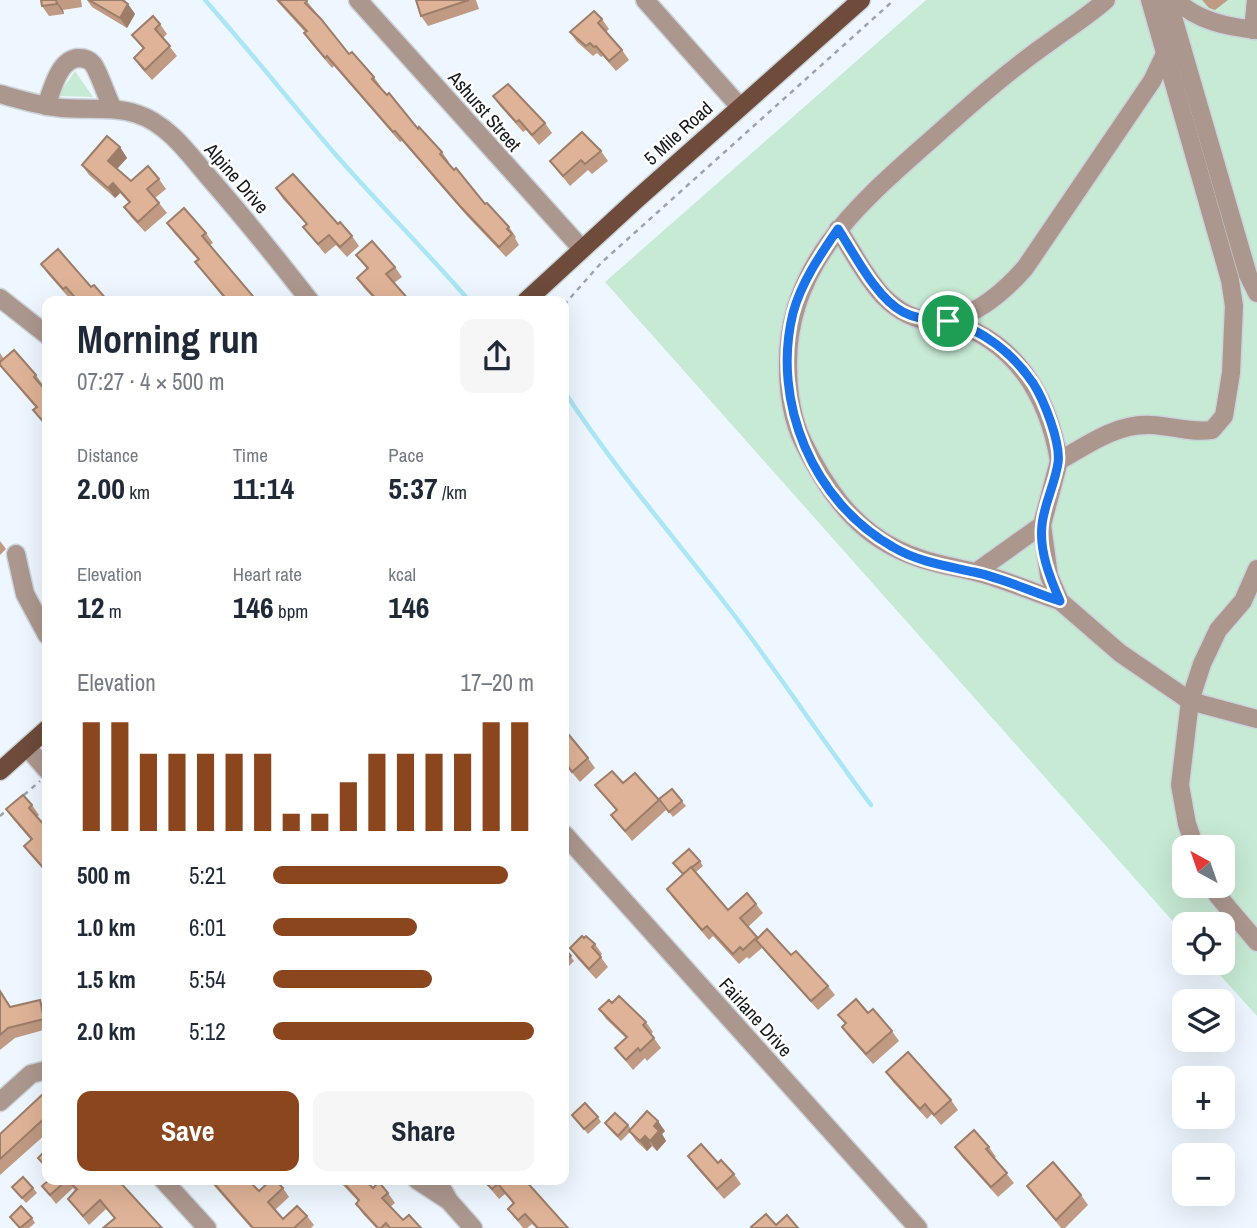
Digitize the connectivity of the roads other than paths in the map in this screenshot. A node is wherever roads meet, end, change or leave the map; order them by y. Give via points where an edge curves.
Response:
1 (358, 0) edge
2 (645, 0) edge
3 (861, 0) edge
4 (1106, 0) edge
5 (1150, 0) edge
6 (1168, 0) edge
7 (1176, 0) edge
8 (1256, 0) edge
9 (1255, 30) edge
10 (1174, 51) junction
11 (0, 94) edge
12 (47, 106) junction
13 (740, 107) junction
14 (113, 109) junction
15 (1195, 124) junction
16 (1225, 197) junction
17 (1208, 202) junction
18 (838, 229) junction
19 (582, 249) junction
20 (1248, 275) junction
21 (1230, 280) junction
22 (1257, 293) edge
23 (306, 296) edge
24 (531, 296) edge
25 (0, 298) edge
26 (948, 321) junction
27 (42, 331) edge
28 (1059, 461) junction
29 (1042, 525) junction
30 (16, 554) dead end
31 (1257, 569) edge
32 (976, 572) junction
33 (1060, 601) junction
34 (42, 626) edge
35 (1190, 701) junction
36 (1257, 719) edge
37 (42, 737) edge
38 (27, 747) junction
39 (42, 766) edge
40 (0, 771) edge
41 (1191, 835) edge
42 (569, 840) edge
43 (1220, 898) edge
44 (1257, 942) edge
45 (42, 1071) edge
46 (0, 1102) edge
47 (168, 1185) edge
48 (425, 1185) edge
49 (440, 1185) edge
50 (449, 1201) junction
51 (207, 1228) edge
52 (473, 1228) edge
53 (918, 1228) edge

1 - 19 street, Ashurst Street
2 - 13 street
3 - 13 main road, 5 Mile Road
4 - 18 street via 975,101
5 - 10 street
6 - 10 street
7 - 9 street via 1188,12
8 - 9 street
10 - 15 street
10 - 26 street via 1025,268 982,308
11 - 12 street, Alpine Drive
12 - 14 street, Alpine Drive
12 - 14 street via 66,63 83,58 95,67
13 - 19 main road, 5 Mile Road
14 - 23 street, Alpine Drive via 147,118 174,139
15 - 16 street
15 - 17 street
16 - 17 street
16 - 20 street
17 - 21 street
18 - 26 street via 882,294 901,311 924,320
18 - 32 street via 814,264 793,312 788,386 797,430 833,496 861,524 893,548 948,568
19 - 24 main road, 5 Mile Road
20 - 21 street
20 - 22 street
21 - 28 street via 1234,306 1231,373 1224,416 1212,430 1150,425 1107,433
25 - 27 street
26 - 28 street via 972,328 992,342 1034,384 1055,437
28 - 29 street
29 - 32 street
29 - 33 street via 1049,576
30 - 34 street via 25,594
31 - 35 street via 1243,601 1218,630
32 - 33 street
33 - 35 street via 1120,653
35 - 36 street
35 - 41 street via 1180,785
37 - 38 main road
38 - 39 street
38 - 40 main road
42 - 53 street, Fairlane Drive
43 - 44 street
45 - 46 street via 31,1074
47 - 51 street
48 - 50 street
49 - 50 street
50 - 52 street

